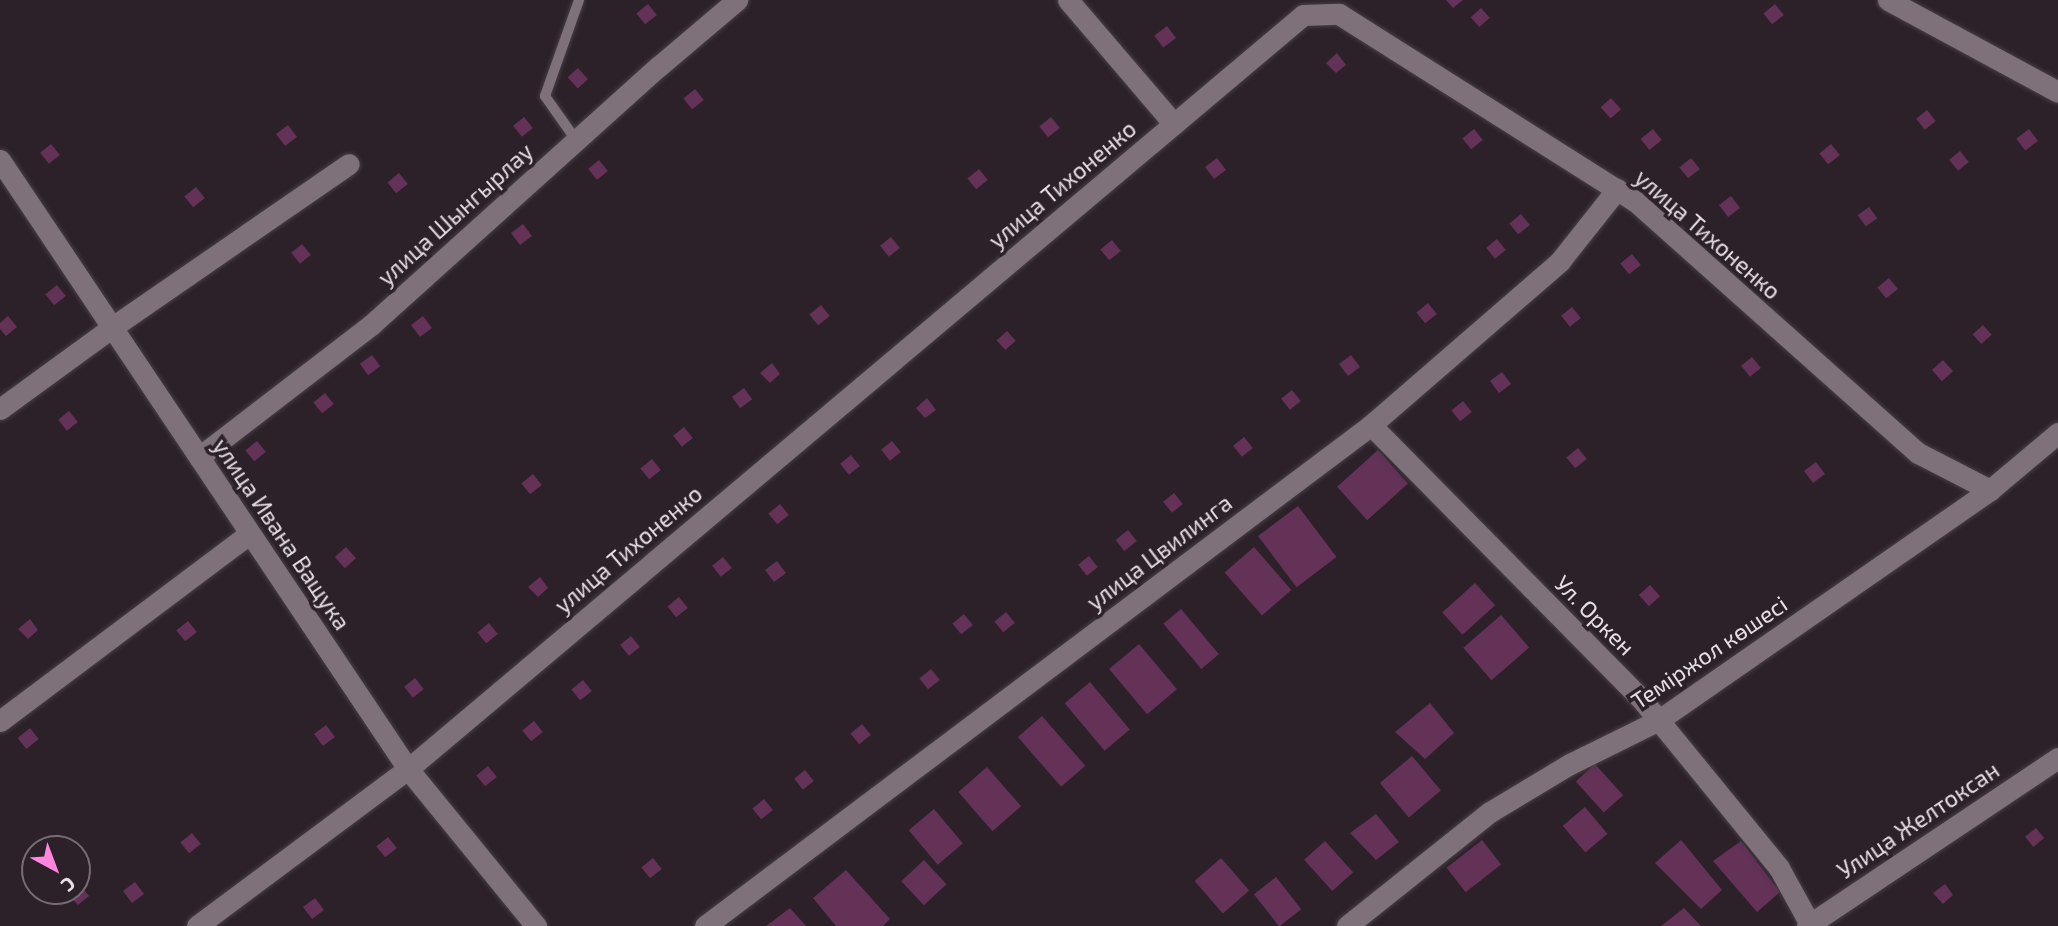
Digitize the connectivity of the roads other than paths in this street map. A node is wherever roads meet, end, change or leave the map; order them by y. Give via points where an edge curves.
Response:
1 (579, 0) edge
2 (737, 0) edge
3 (1068, 0) edge
4 (1888, 0) edge
5 (2058, 92) edge
6 (1174, 124) junction
7 (576, 140) junction
8 (0, 160) edge
9 (349, 164) dead end
10 (1616, 189) junction
11 (114, 326) junction
12 (0, 409) edge
13 (1371, 425) junction
14 (2058, 433) edge
15 (199, 457) junction
16 (1990, 490) junction
17 (249, 534) junction
18 (0, 720) edge
19 (1660, 720) junction
20 (2058, 758) edge
21 (408, 769) junction
22 (1809, 925) edge
23 (197, 926) edge
24 (536, 926) edge
25 (705, 926) edge
26 (1347, 926) edge

1 - 7 lane via 545,96
2 - 7 street, улица Шынгырлау
3 - 6 street
4 - 5 street
6 - 10 street, улица Тихоненко via 1303,15 1339,15
6 - 21 street, улица Тихоненко
7 - 15 street, улица Шынгырлау via 371,325
8 - 11 street, улица Ивана Ващука
9 - 11 street
10 - 13 street, улица Цвилинга via 1560,261
10 - 16 street, улица Тихоненко via 1918,453
11 - 12 street
11 - 15 street, улица Ивана Ващука
13 - 19 street, Ул. Оркен
13 - 25 street, улица Цвилинга
14 - 16 street, Теміржол көшесі
15 - 17 street, улица Ивана Ващука
16 - 19 street, Теміржол көшесі
17 - 18 street
17 - 21 street, улица Ивана Ващука
19 - 22 street, Ул. Оркен via 1779,868
19 - 26 street, Теміржол көшесі via 1570,764 1490,813
20 - 22 street, Улица Желтоксан
21 - 23 street, улица Тихоненко
21 - 24 street, улица Ивана Ващука

